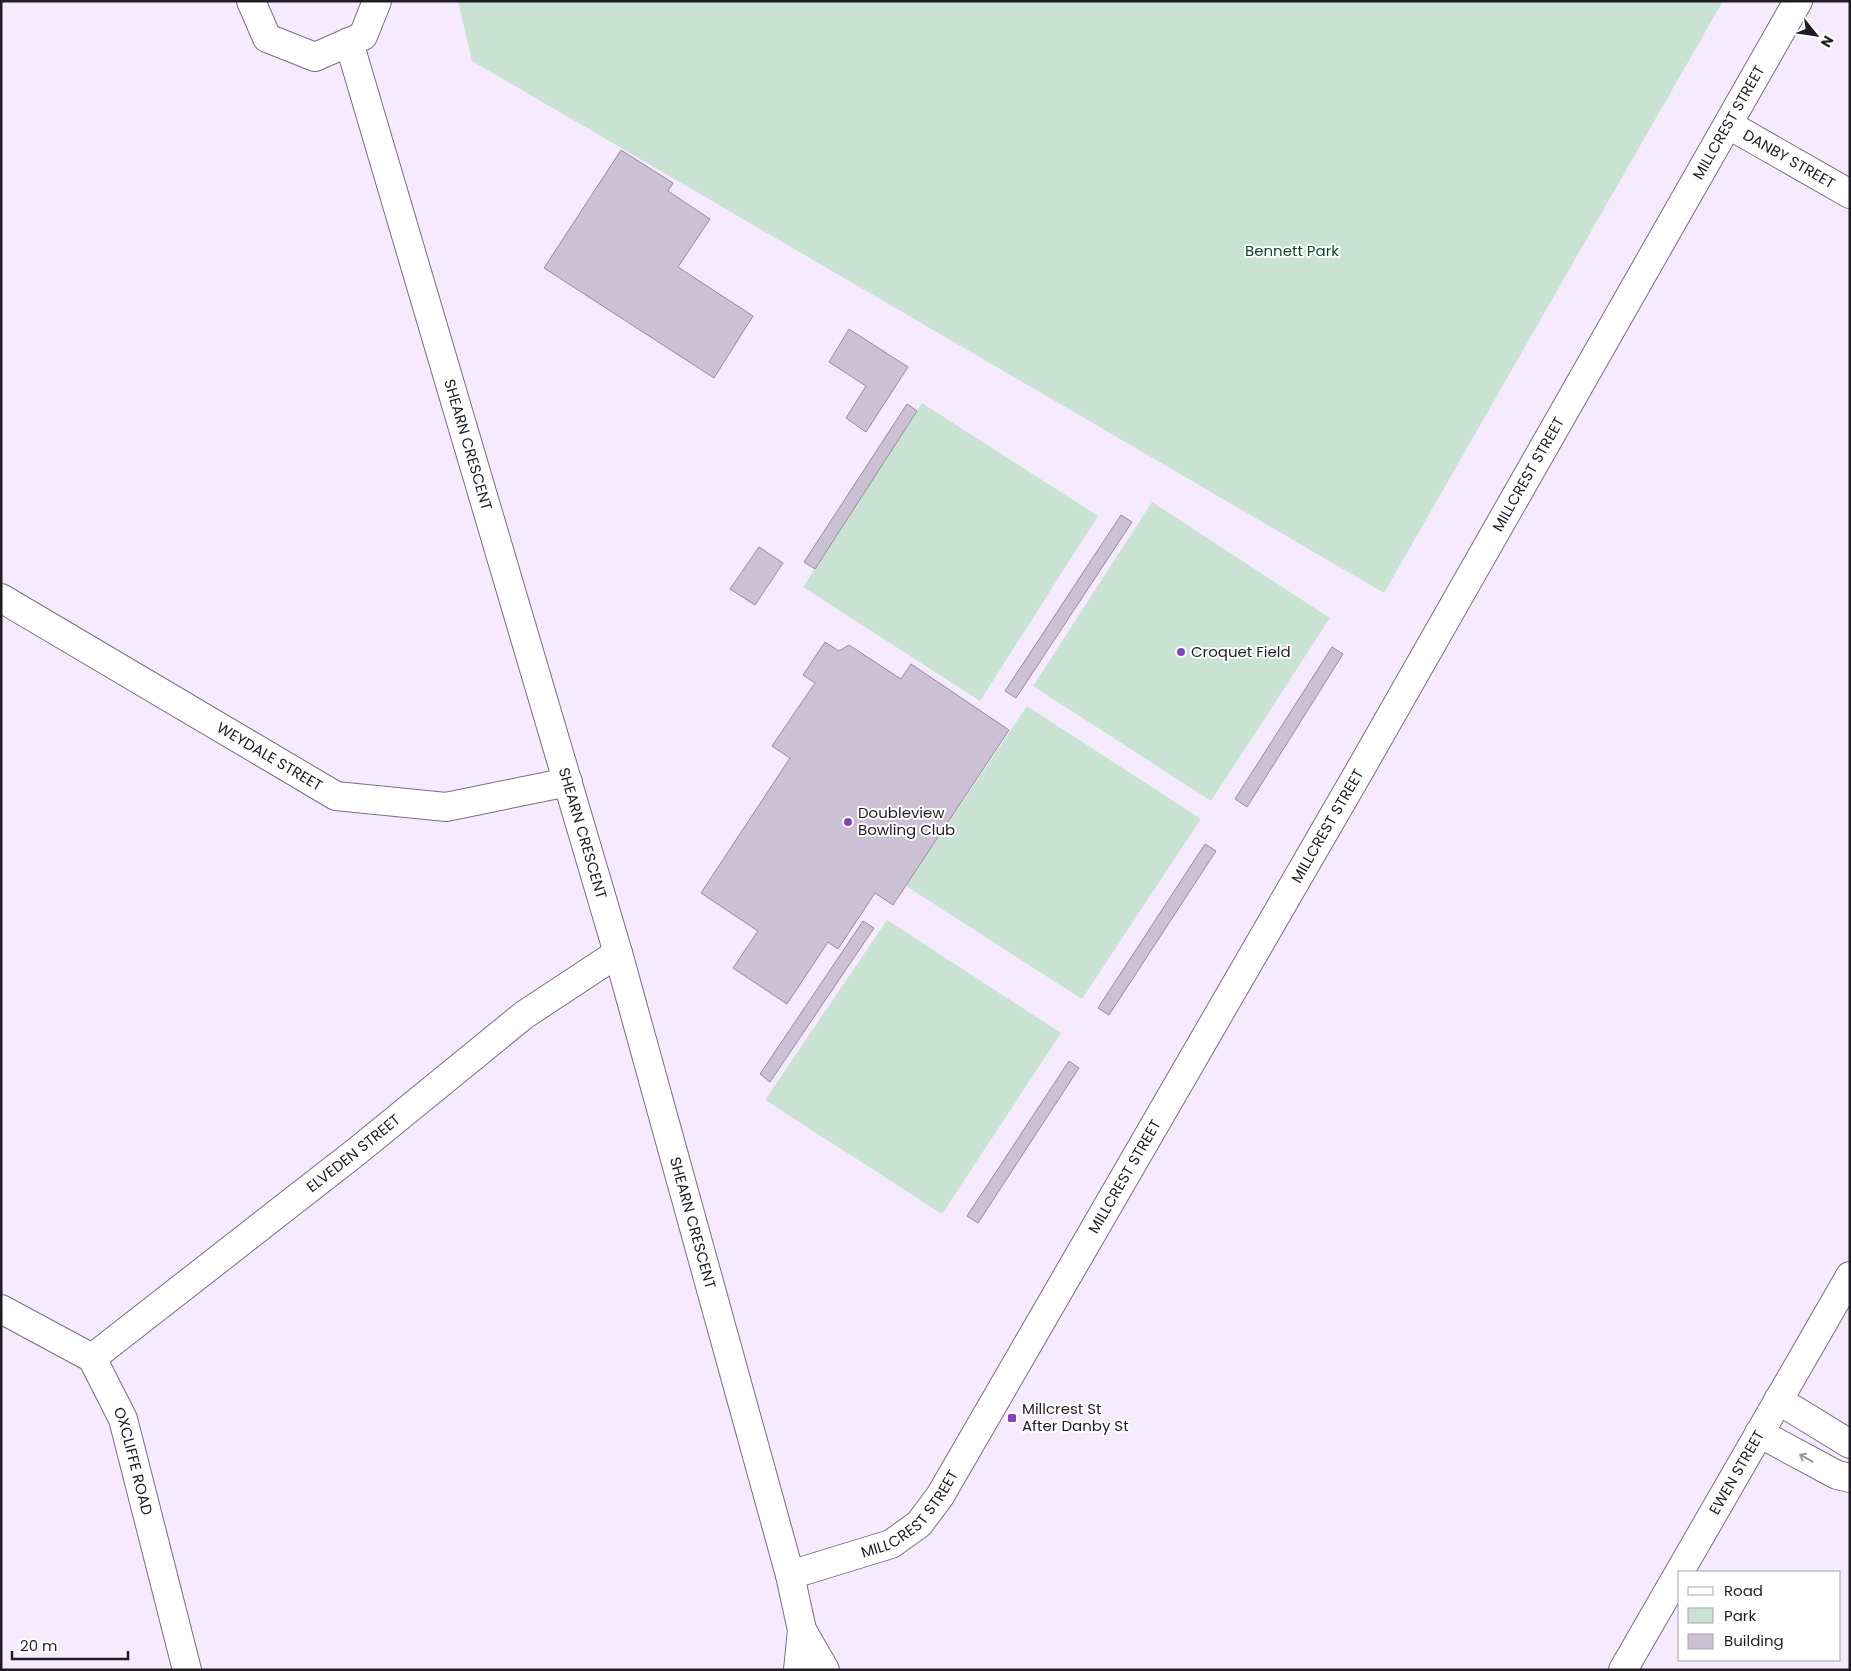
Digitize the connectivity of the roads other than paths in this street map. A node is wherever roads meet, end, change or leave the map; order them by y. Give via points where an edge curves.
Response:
1 (251, 1) edge
2 (377, 1) edge
3 (1798, 1) edge
4 (349, 42) junction
5 (1729, 125) junction
6 (1850, 194) edge
7 (1, 598) edge
8 (568, 782) junction
9 (618, 953) junction
10 (1850, 1276) edge
11 (1, 1310) edge
12 (92, 1358) junction
13 (1778, 1400) junction
14 (1759, 1433) junction
15 (1850, 1444) edge
16 (1850, 1478) edge
17 (1680, 1571) edge
18 (1678, 1574) edge
19 (790, 1575) junction
20 (802, 1630) junction
21 (187, 1670) edge
22 (798, 1670) edge
23 (825, 1670) edge
24 (1623, 1670) edge

1 - 4 street via 267,38 315,57
2 - 4 street via 363,36
3 - 5 street, MILLCREST STREET
4 - 8 street, SHEARN CRESCENT
5 - 6 street, DANBY STREET
5 - 19 street, MILLCREST STREET via 940,1496 920,1524 891,1544
7 - 8 street, WEYDALE STREET via 336,796 446,807
8 - 9 street, SHEARN CRESCENT
9 - 12 street, ELVEDEN STREET via 524,1015 356,1152
9 - 19 street, SHEARN CRESCENT
10 - 13 street, EWEN STREET
11 - 12 street
12 - 21 street, OXCLIFFE ROAD via 123,1419
13 - 14 street, EWEN STREET
13 - 15 street
16 -> 14 street via 1837,1475
14 - 17 street, EWEN STREET
18 - 24 street, EWEN STREET
19 - 20 street, SHEARN CRESCENT
20 - 22 street, SHEARN CRESCENT
20 - 23 street, SHEARN CRESCENT

